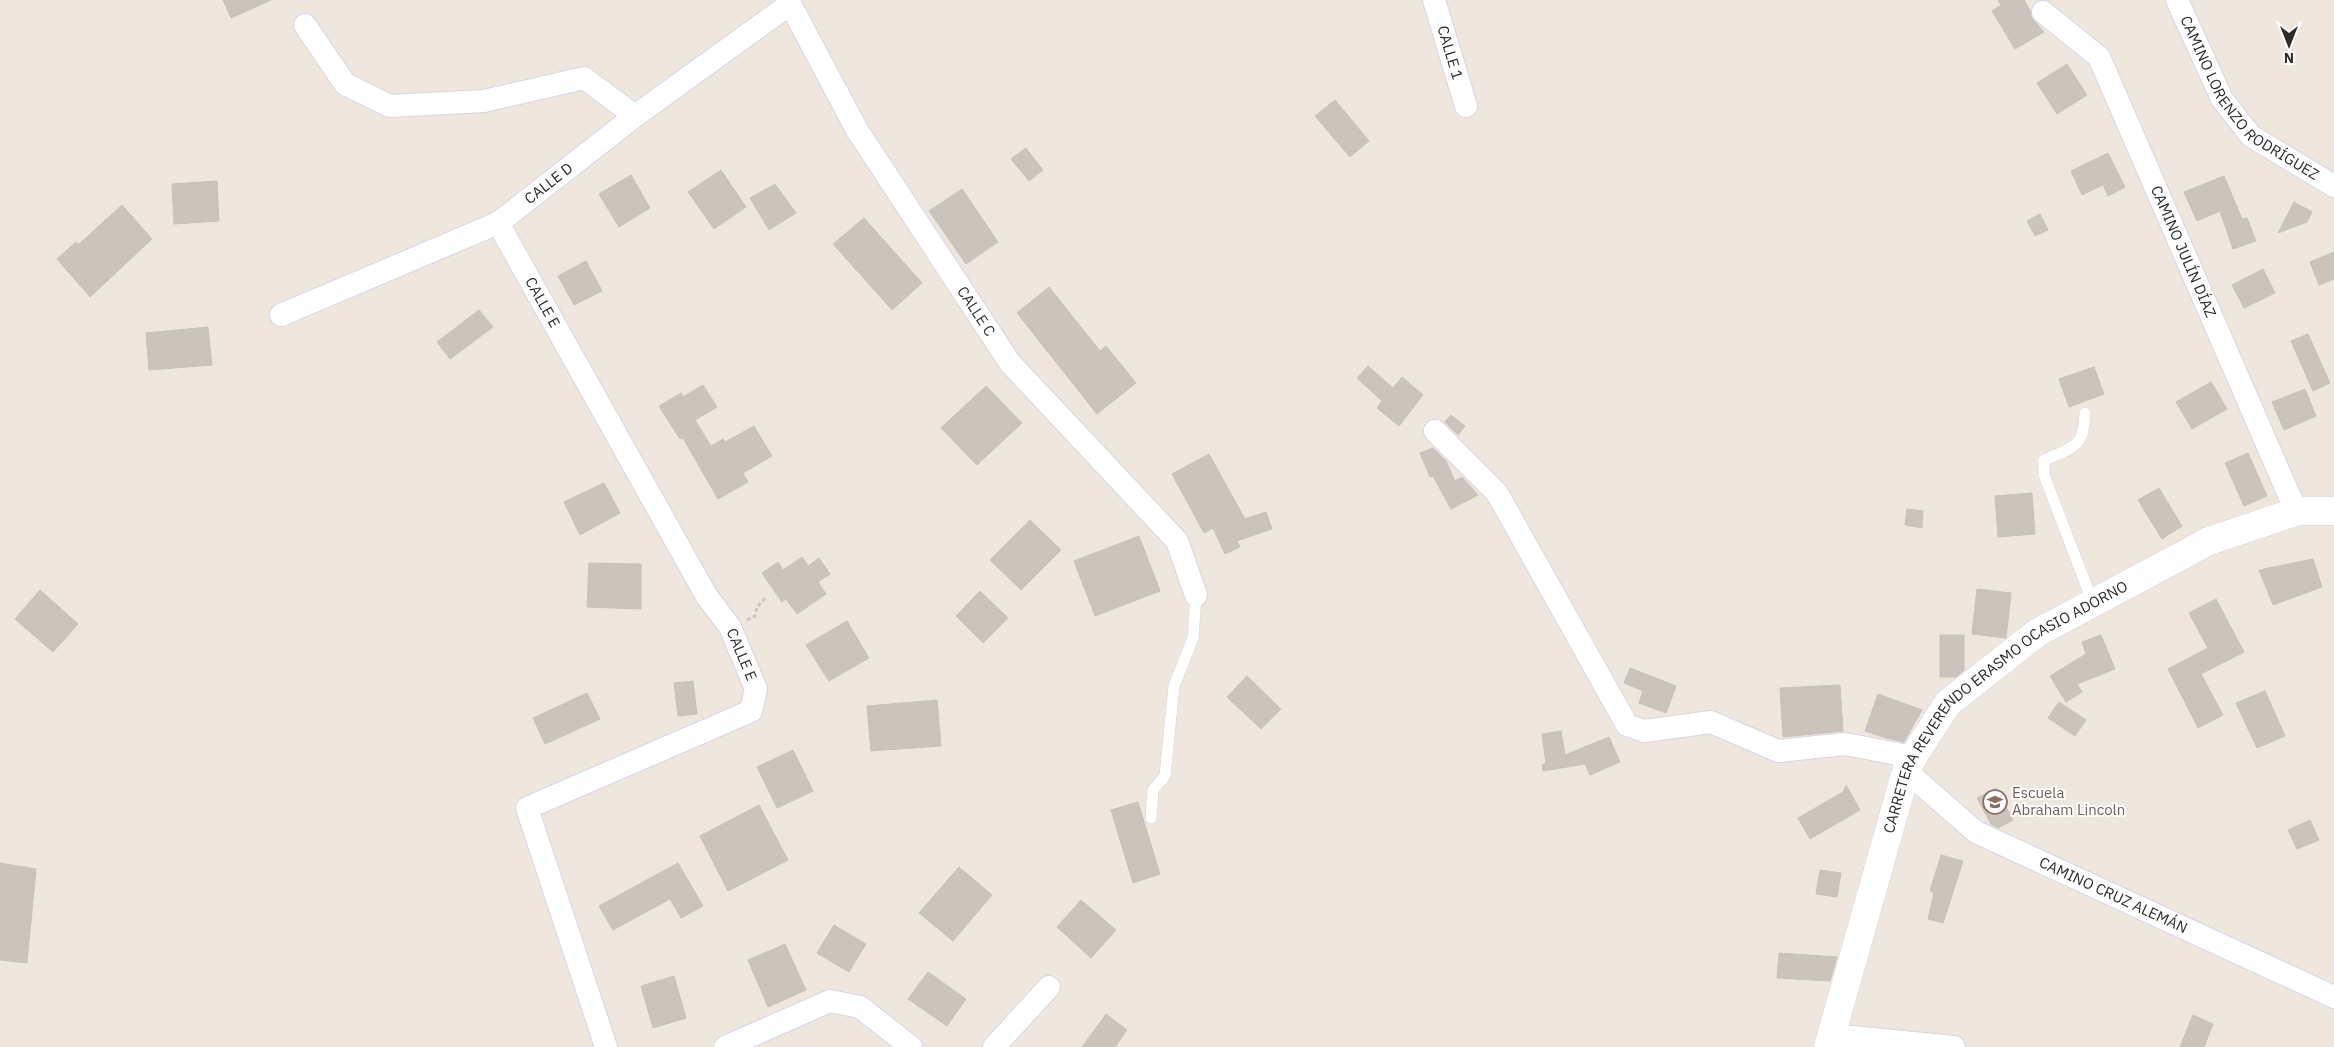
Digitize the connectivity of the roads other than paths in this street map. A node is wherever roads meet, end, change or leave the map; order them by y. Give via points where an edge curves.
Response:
1 (1434, 0) edge
2 (2177, 0) edge
3 (789, 2) edge
4 (2043, 12) dead end
5 (305, 25) dead end
6 (1466, 106) dead end
7 (635, 116) junction
8 (2334, 186) edge
9 (498, 223) junction
10 (281, 315) dead end
11 (2085, 413) dead end
12 (1435, 431) dead end
13 (2298, 511) junction
14 (2334, 511) edge
15 (1196, 594) joint
16 (2093, 603) junction
17 (1909, 764) junction
18 (1151, 818) dead end
19 (1049, 987) dead end
20 (2334, 998) edge
21 (1830, 1041) edge
22 (606, 1047) edge
23 (725, 1047) edge
24 (911, 1047) edge
25 (994, 1047) edge
26 (1954, 1047) edge

1 - 6 street, CALLE 1
2 - 8 street, CAMINO LORENZO RODRÍGUEZ via 2222,99 2251,136
3 - 7 street, CALLE D
3 - 15 street, CALLE C via 857,130 1010,363 1177,541
4 - 13 street, CAMINO JULÍN DÍAZ via 2099,57
5 - 7 street via 345,84 390,106 484,101 584,78
7 - 9 street, CALLE D
9 - 10 street, CALLE D
9 - 22 street, CALLE E via 706,595 730,627 756,689 751,711 527,808
11 - 16 lane via 2084,433 2074,447 2044,460 2044,475
12 - 17 street via 1497,493 1627,725 1644,732 1711,722 1778,751 1845,744
13 - 14 street, CARRETERA REVERENDO ERASMO OCASIO ADORNO
13 - 16 street, CARRETERA REVERENDO ERASMO OCASIO ADORNO via 2208,541
15 - 18 lane via 1193,638 1174,686 1165,776 1153,790
16 - 17 street, CARRETERA REVERENDO ERASMO OCASIO ADORNO via 2037,633 1948,703
17 - 20 street, CAMINO CRUZ ALEMÁN via 1976,832
17 - 21 street, CARRETERA REVERENDO ERASMO OCASIO ADORNO
19 - 25 street
21 - 26 street
23 - 24 street via 830,1000 860,1007

